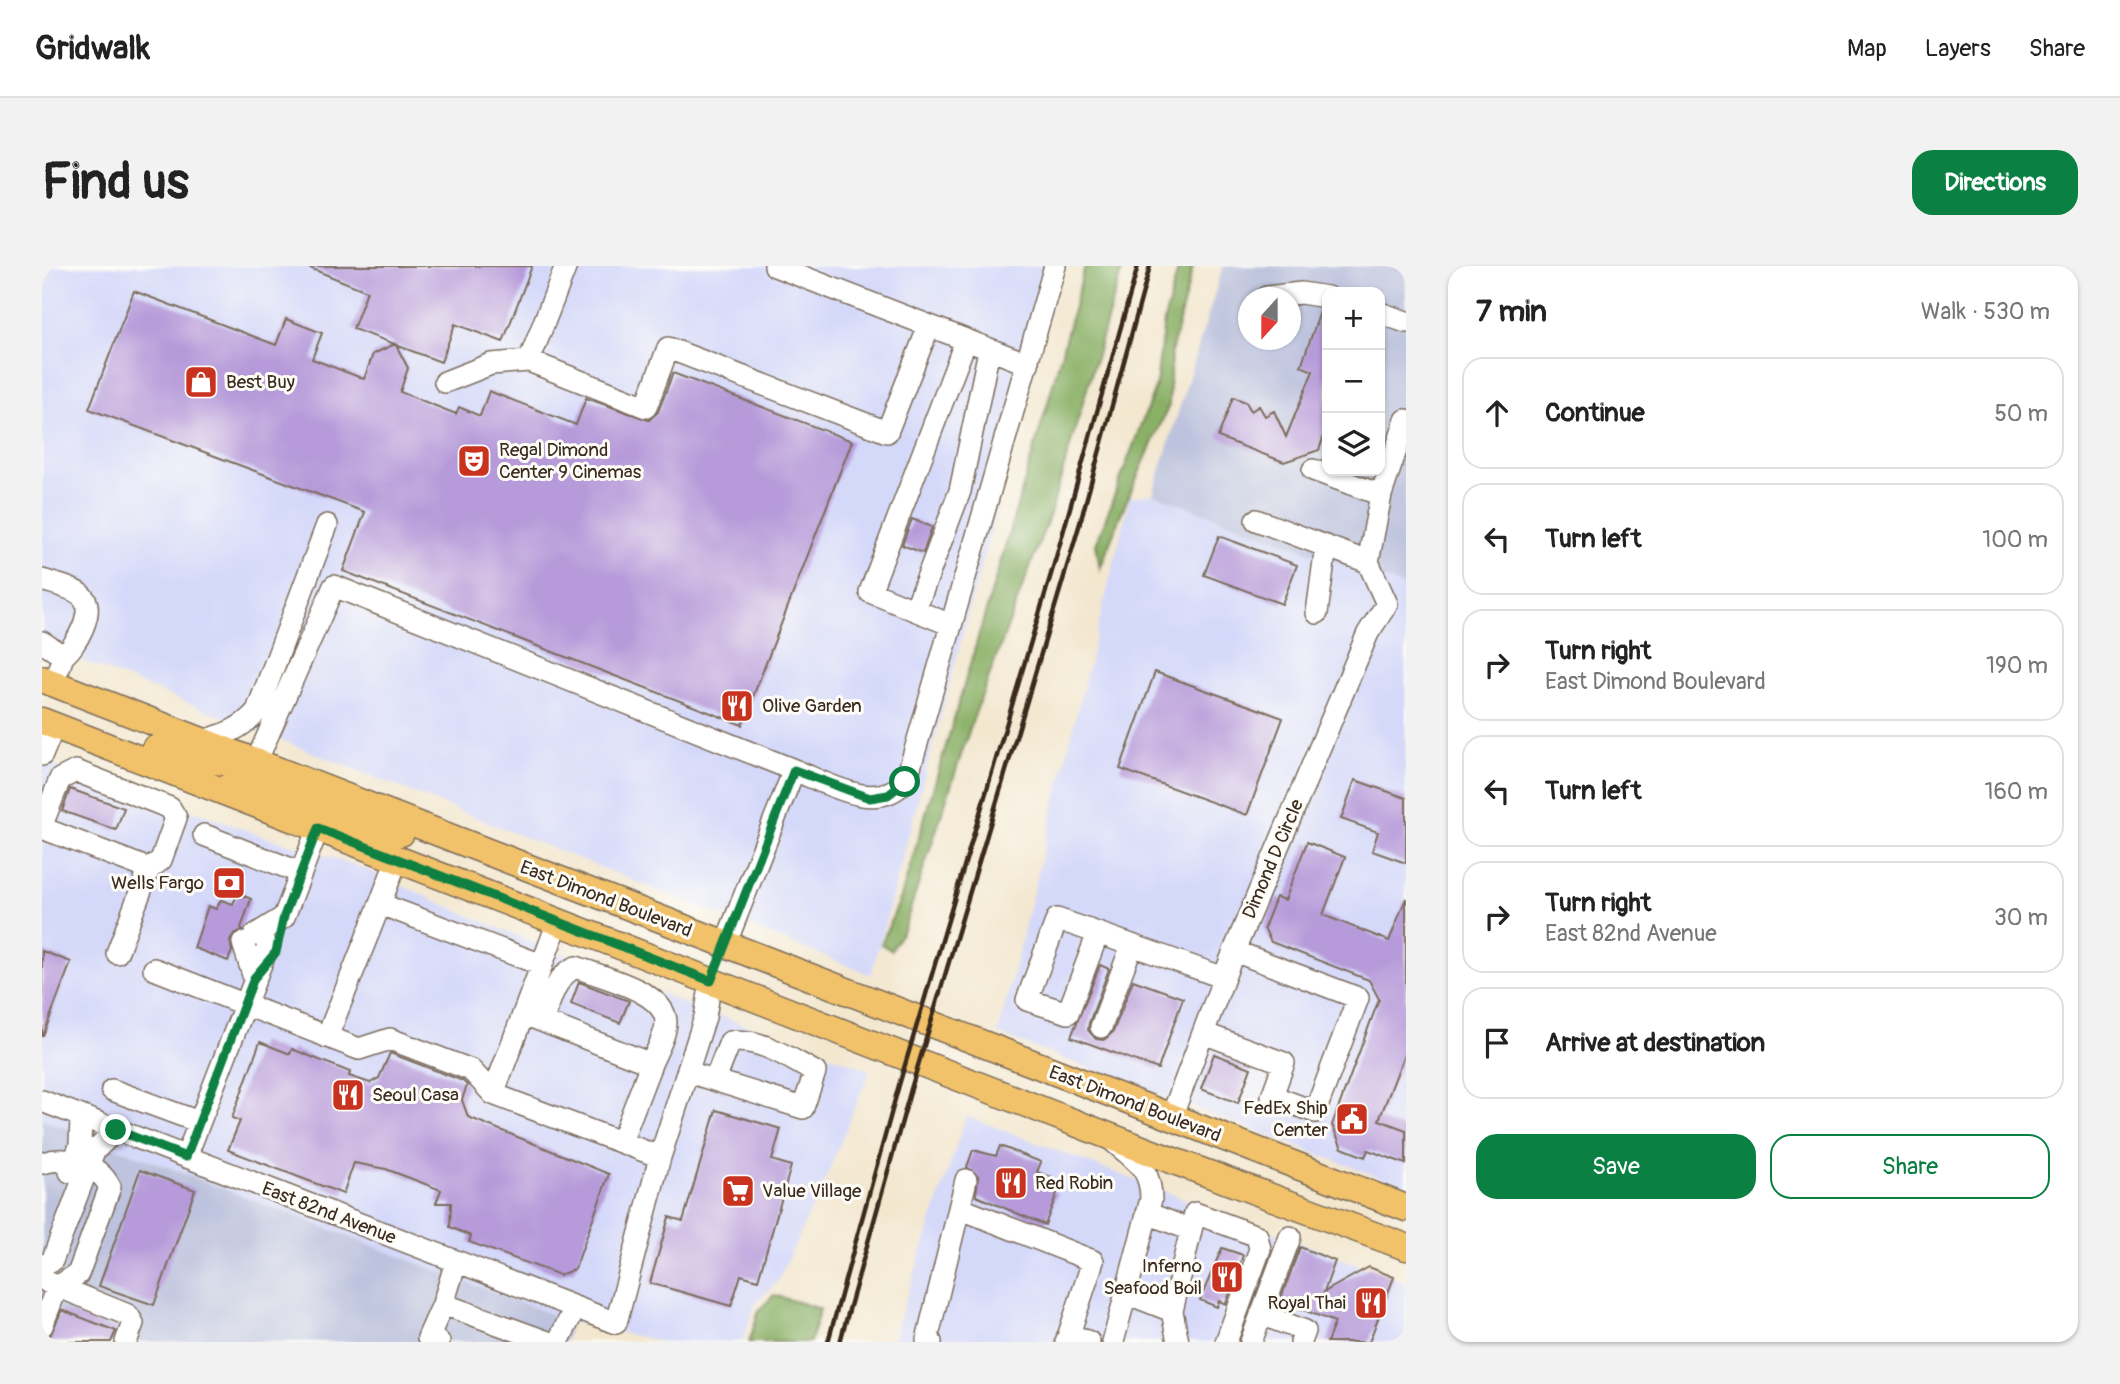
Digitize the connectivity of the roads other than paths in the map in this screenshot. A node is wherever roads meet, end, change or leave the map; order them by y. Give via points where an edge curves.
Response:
1 (566, 266) edge
2 (775, 266) edge
3 (1055, 266) edge
4 (1301, 293) edge
5 (1322, 296) edge
6 (1385, 315) edge
7 (1406, 322) edge
8 (929, 326) junction
9 (966, 340) junction
10 (989, 350) junction
11 (529, 361) junction
12 (1028, 365) junction
13 (445, 382) dead end
14 (1406, 420) edge
15 (1313, 470) dead end
16 (1381, 495) junction
17 (1256, 520) dead end
18 (327, 525) dead end
19 (1326, 547) junction
20 (1368, 562) junction
21 (42, 579) edge
22 (1396, 607) edge
23 (915, 610) junction
24 (1317, 613) dead end
25 (951, 625) junction
26 (42, 642) edge
27 (63, 656) junction
28 (48, 681) edge
29 (46, 722) edge
30 (202, 741) junction
31 (42, 755) edge
32 (256, 762) junction
33 (794, 770) junction
34 (220, 790) junction
35 (42, 826) edge
36 (318, 828) junction
37 (204, 835) dead end
38 (458, 841) junction
39 (397, 859) junction
40 (149, 869) junction
41 (301, 873) junction
42 (380, 904) junction
43 (284, 916) junction
44 (558, 922) junction
45 (1098, 933) dead end
46 (725, 945) junction
47 (1132, 945) junction
48 (1234, 951) junction
49 (117, 953) dead end
50 (542, 965) junction
51 (154, 969) dead end
52 (254, 978) junction
53 (1224, 978) junction
54 (711, 981) junction
55 (244, 1004) junction
56 (533, 1018) junction
57 (1101, 1027) dead end
58 (1203, 1033) junction
59 (327, 1037) junction
60 (651, 1064) junction
61 (688, 1072) junction
62 (715, 1080) junction
63 (112, 1090) dead end
64 (493, 1094) junction
65 (42, 1101) edge
66 (81, 1116) junction
67 (1171, 1118) junction
68 (199, 1122) junction
69 (116, 1130) junction
70 (1103, 1132) junction
71 (621, 1142) junction
72 (186, 1157) junction
73 (660, 1157) junction
74 (42, 1163) edge
75 (82, 1163) junction
76 (966, 1180) dead end
77 (959, 1208) junction
78 (1406, 1208) edge
79 (1147, 1213) junction
80 (1191, 1230) junction
81 (1290, 1237) dead end
82 (42, 1247) edge
83 (1406, 1247) edge
84 (456, 1262) junction
85 (42, 1265) edge
86 (49, 1283) edge
87 (1126, 1293) junction
88 (443, 1304) junction
89 (575, 1308) junction
90 (1172, 1311) junction
91 (1261, 1314) junction
92 (42, 1326) edge
93 (1067, 1338) edge
94 (431, 1341) edge
95 (126, 1342) edge
96 (548, 1342) edge
97 (558, 1342) edge
98 (931, 1342) edge
99 (1089, 1342) edge
100 (1113, 1342) edge
101 (1178, 1342) edge
102 (1226, 1342) edge
103 (1251, 1342) edge
104 (1300, 1342) edge

1 - 11 street
2 - 8 street
3 - 12 street
4 - 5 street
6 - 7 street
8 - 9 street
8 - 11 street via 887,432 668,348 646,407
9 - 10 street
9 - 23 street via 870,592
10 - 12 street
10 - 23 street via 960,491
11 - 13 street via 491,364
12 - 25 street
14 - 16 street
15 - 16 street
16 - 20 street
17 - 19 street
18 - 30 street via 257,711 226,735
19 - 20 street
19 - 24 street
20 - 22 street
21 - 27 street via 83,597 87,604 74,649
22 - 48 street, Dimond D Circle via 1368,633
23 - 25 street
25 - 33 street via 905,782 888,795 870,798
26 - 27 street
27 - 28 street
28 - 30 main road, East Dimond Boulevard
29 - 31 street
29 - 32 main road via 189,758
29 - 34 main road, East Dimond Boulevard
30 - 32 main road, East Dimond Boulevard
32 - 33 street via 334,586
32 - 38 main road, East Dimond Boulevard
33 - 46 street
34 - 36 main road, East Dimond Boulevard
34 - 38 main road via 251,781 366,825
35 - 40 street
35 - 40 street via 60,779 76,771 170,808 176,818 161,860
36 - 39 main road, East Dimond Boulevard
36 - 41 street
37 - 41 street
38 - 46 main road, East Dimond Boulevard
39 - 42 street
39 - 44 main road, East Dimond Boulevard
40 - 49 street
41 - 43 street
42 - 50 street
42 - 59 street
43 - 52 street via 276,952
43 - 52 street via 257,941
44 - 50 street
44 - 54 main road, East Dimond Boulevard
45 - 47 street
46 - 54 main road
46 - 67 main road, East Dimond Boulevard
47 - 53 street
47 - 57 street
48 - 53 street, Dimond D Circle
48 - 58 street via 1358,998 1315,1112 1272,1096 1284,1063
50 - 56 street
51 - 55 street
52 - 55 street
53 - 58 street, Dimond D Circle
54 - 61 street
54 - 70 main road, East Dimond Boulevard
55 - 59 street
55 - 68 street
56 - 60 street
56 - 60 street via 565,972 576,967 654,997 664,1011 666,1025
56 - 64 street
58 - 67 street, Dimond D Circle
59 - 64 street via 359,1049 390,1039 471,1070
60 - 71 street
61 - 62 street
61 - 73 street
62 - 62 street via 803,1108 815,1072 771,1049 739,1040 730,1042
63 - 68 street
64 - 71 street
65 - 66 street, East 82nd Avenue
66 - 69 street, East 82nd Avenue
66 - 75 street
67 - 78 main road, East Dimond Boulevard
68 - 72 street
69 - 72 street, East 82nd Avenue
69 - 75 street
70 - 79 street via 1146,1170 1151,1184
70 - 83 main road, East Dimond Boulevard
71 - 73 street
72 - 84 street, East 82nd Avenue
73 - 89 street, East 82nd Avenue via 616,1324
74 - 75 street
75 - 82 street
75 - 85 street via 52,1261
75 - 86 street via 104,1176 110,1187 78,1274
76 - 77 street
77 - 93 street via 1093,1261
77 - 98 street via 927,1340
79 - 80 street
79 - 87 street
80 - 90 street
80 - 102 street via 1195,1213 1257,1236 1260,1249
81 - 91 street
84 - 88 street
84 - 89 street, East 82nd Avenue
86 - 92 street
86 - 95 street via 128,1315 133,1323
87 - 90 street
87 - 100 street
88 - 94 street
88 - 96 street
89 - 97 street
90 - 101 street
91 - 103 street
91 - 104 street via 1305,1331
93 - 99 street

